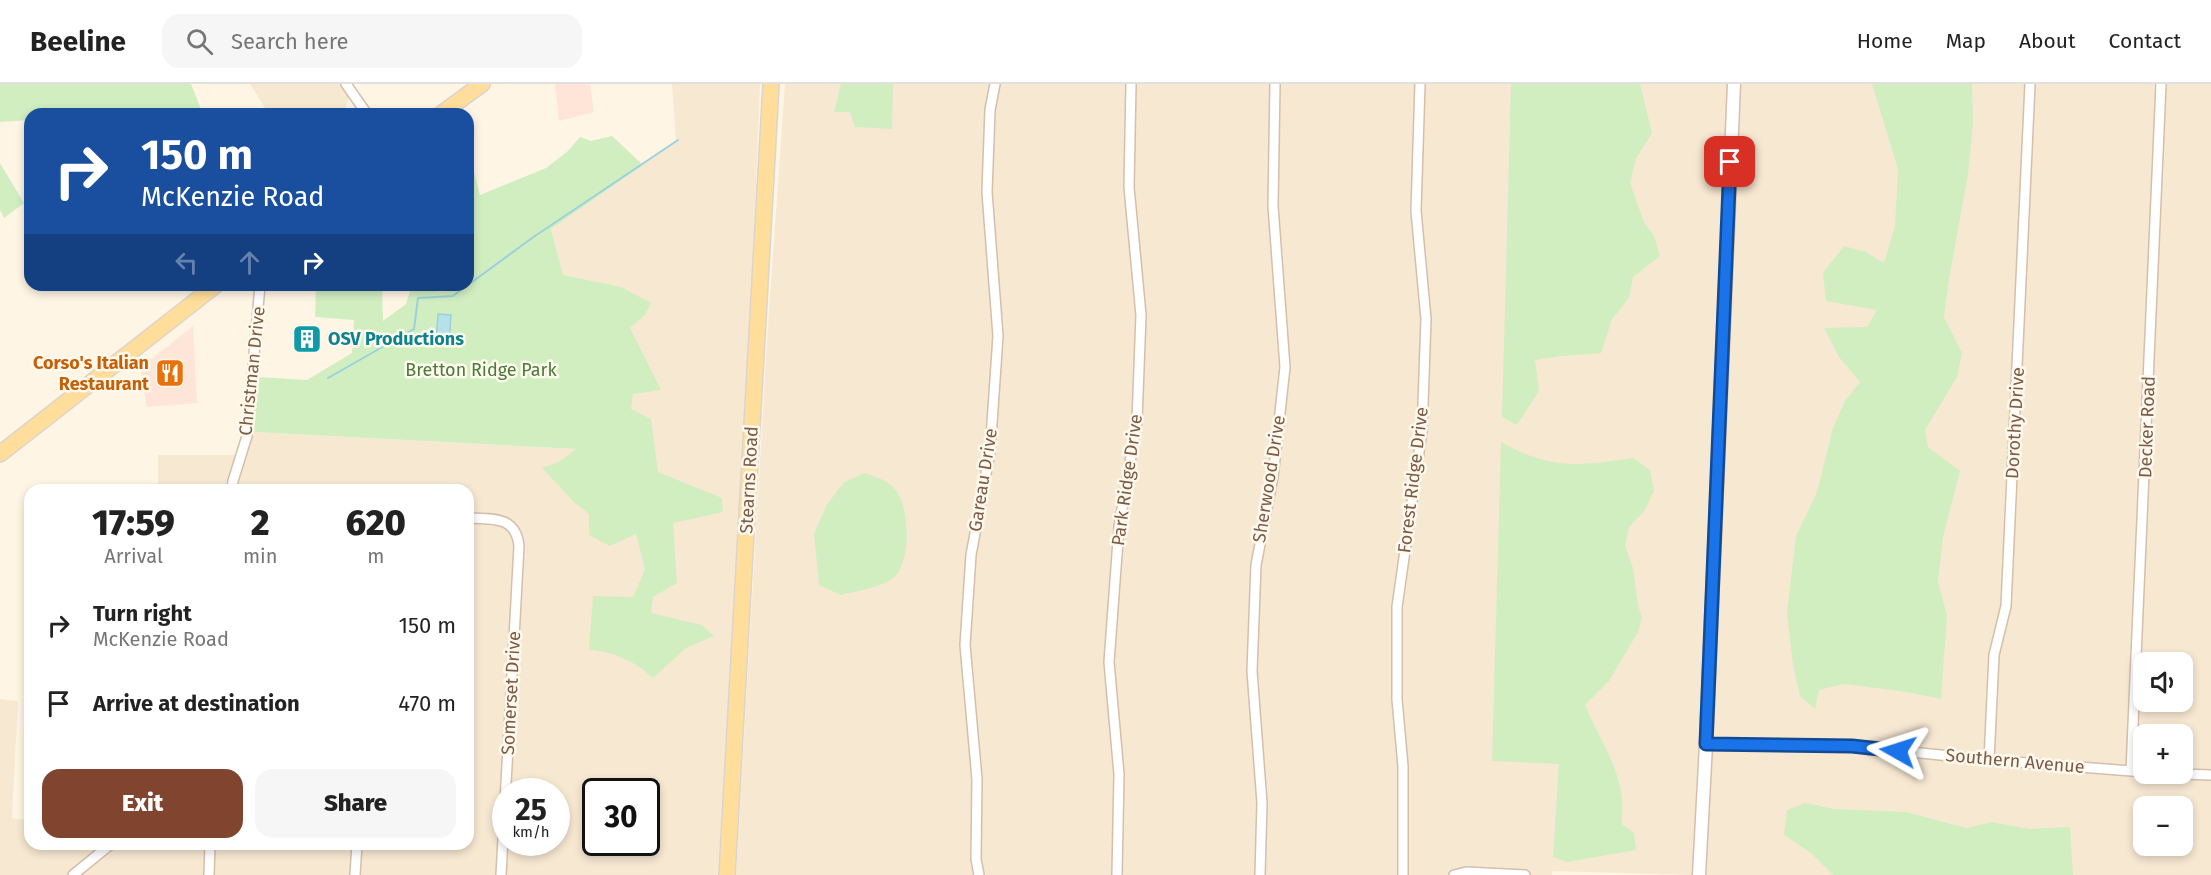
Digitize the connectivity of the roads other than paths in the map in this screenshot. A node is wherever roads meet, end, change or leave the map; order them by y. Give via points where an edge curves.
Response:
1 (346, 84) edge
2 (482, 84) edge
3 (771, 84) edge
4 (995, 84) edge
5 (1131, 84) edge
6 (1275, 84) edge
7 (1420, 84) edge
8 (1734, 84) edge
9 (2030, 84) edge
10 (2161, 84) edge
11 (363, 108) edge
12 (449, 108) edge
13 (208, 291) edge
14 (259, 291) edge
15 (0, 454) edge
16 (232, 484) edge
17 (474, 518) edge
18 (1706, 744) junction
19 (1989, 760) junction
20 (2131, 771) joint
21 (2193, 774) edge
22 (2211, 775) edge
23 (104, 850) edge
24 (210, 850) edge
25 (357, 850) edge
26 (73, 875) edge
27 (209, 875) edge
28 (355, 875) edge
29 (501, 875) edge
30 (727, 875) edge
31 (980, 875) edge
32 (1117, 875) edge
33 (1260, 875) edge
34 (1403, 875) edge
35 (1454, 875) edge
36 (1525, 875) edge
37 (1699, 875) edge

1 - 11 street
2 - 12 main road
3 - 30 main road, Stearns Road
4 - 31 street, Gareau Drive via 990,110 987,192 998,336 990,452 971,555 965,645 977,779 976,859
5 - 32 street, Park Ridge Drive via 1129,187 1141,315 1137,421 1119,526 1109,662 1119,774
6 - 33 street, Sherwood Drive via 1273,206 1285,367 1273,477 1256,565 1252,670 1262,802
7 - 34 street, Forest Ridge Drive via 1416,211 1426,319 1422,431 1396,607
8 - 18 street
9 - 19 street, Dorothy Drive via 2006,606 1994,655
10 - 20 street, Decker Road
13 - 15 main road
14 - 16 street, Christman Drive via 247,436
17 - 29 street, Somerset Drive via 512,525 519,546
18 - 19 street, Southern Avenue via 1852,746
18 - 37 street
19 - 20 street, Southern Avenue
21 - 22 street
23 - 26 street
24 - 27 street
25 - 28 street
35 - 36 street

